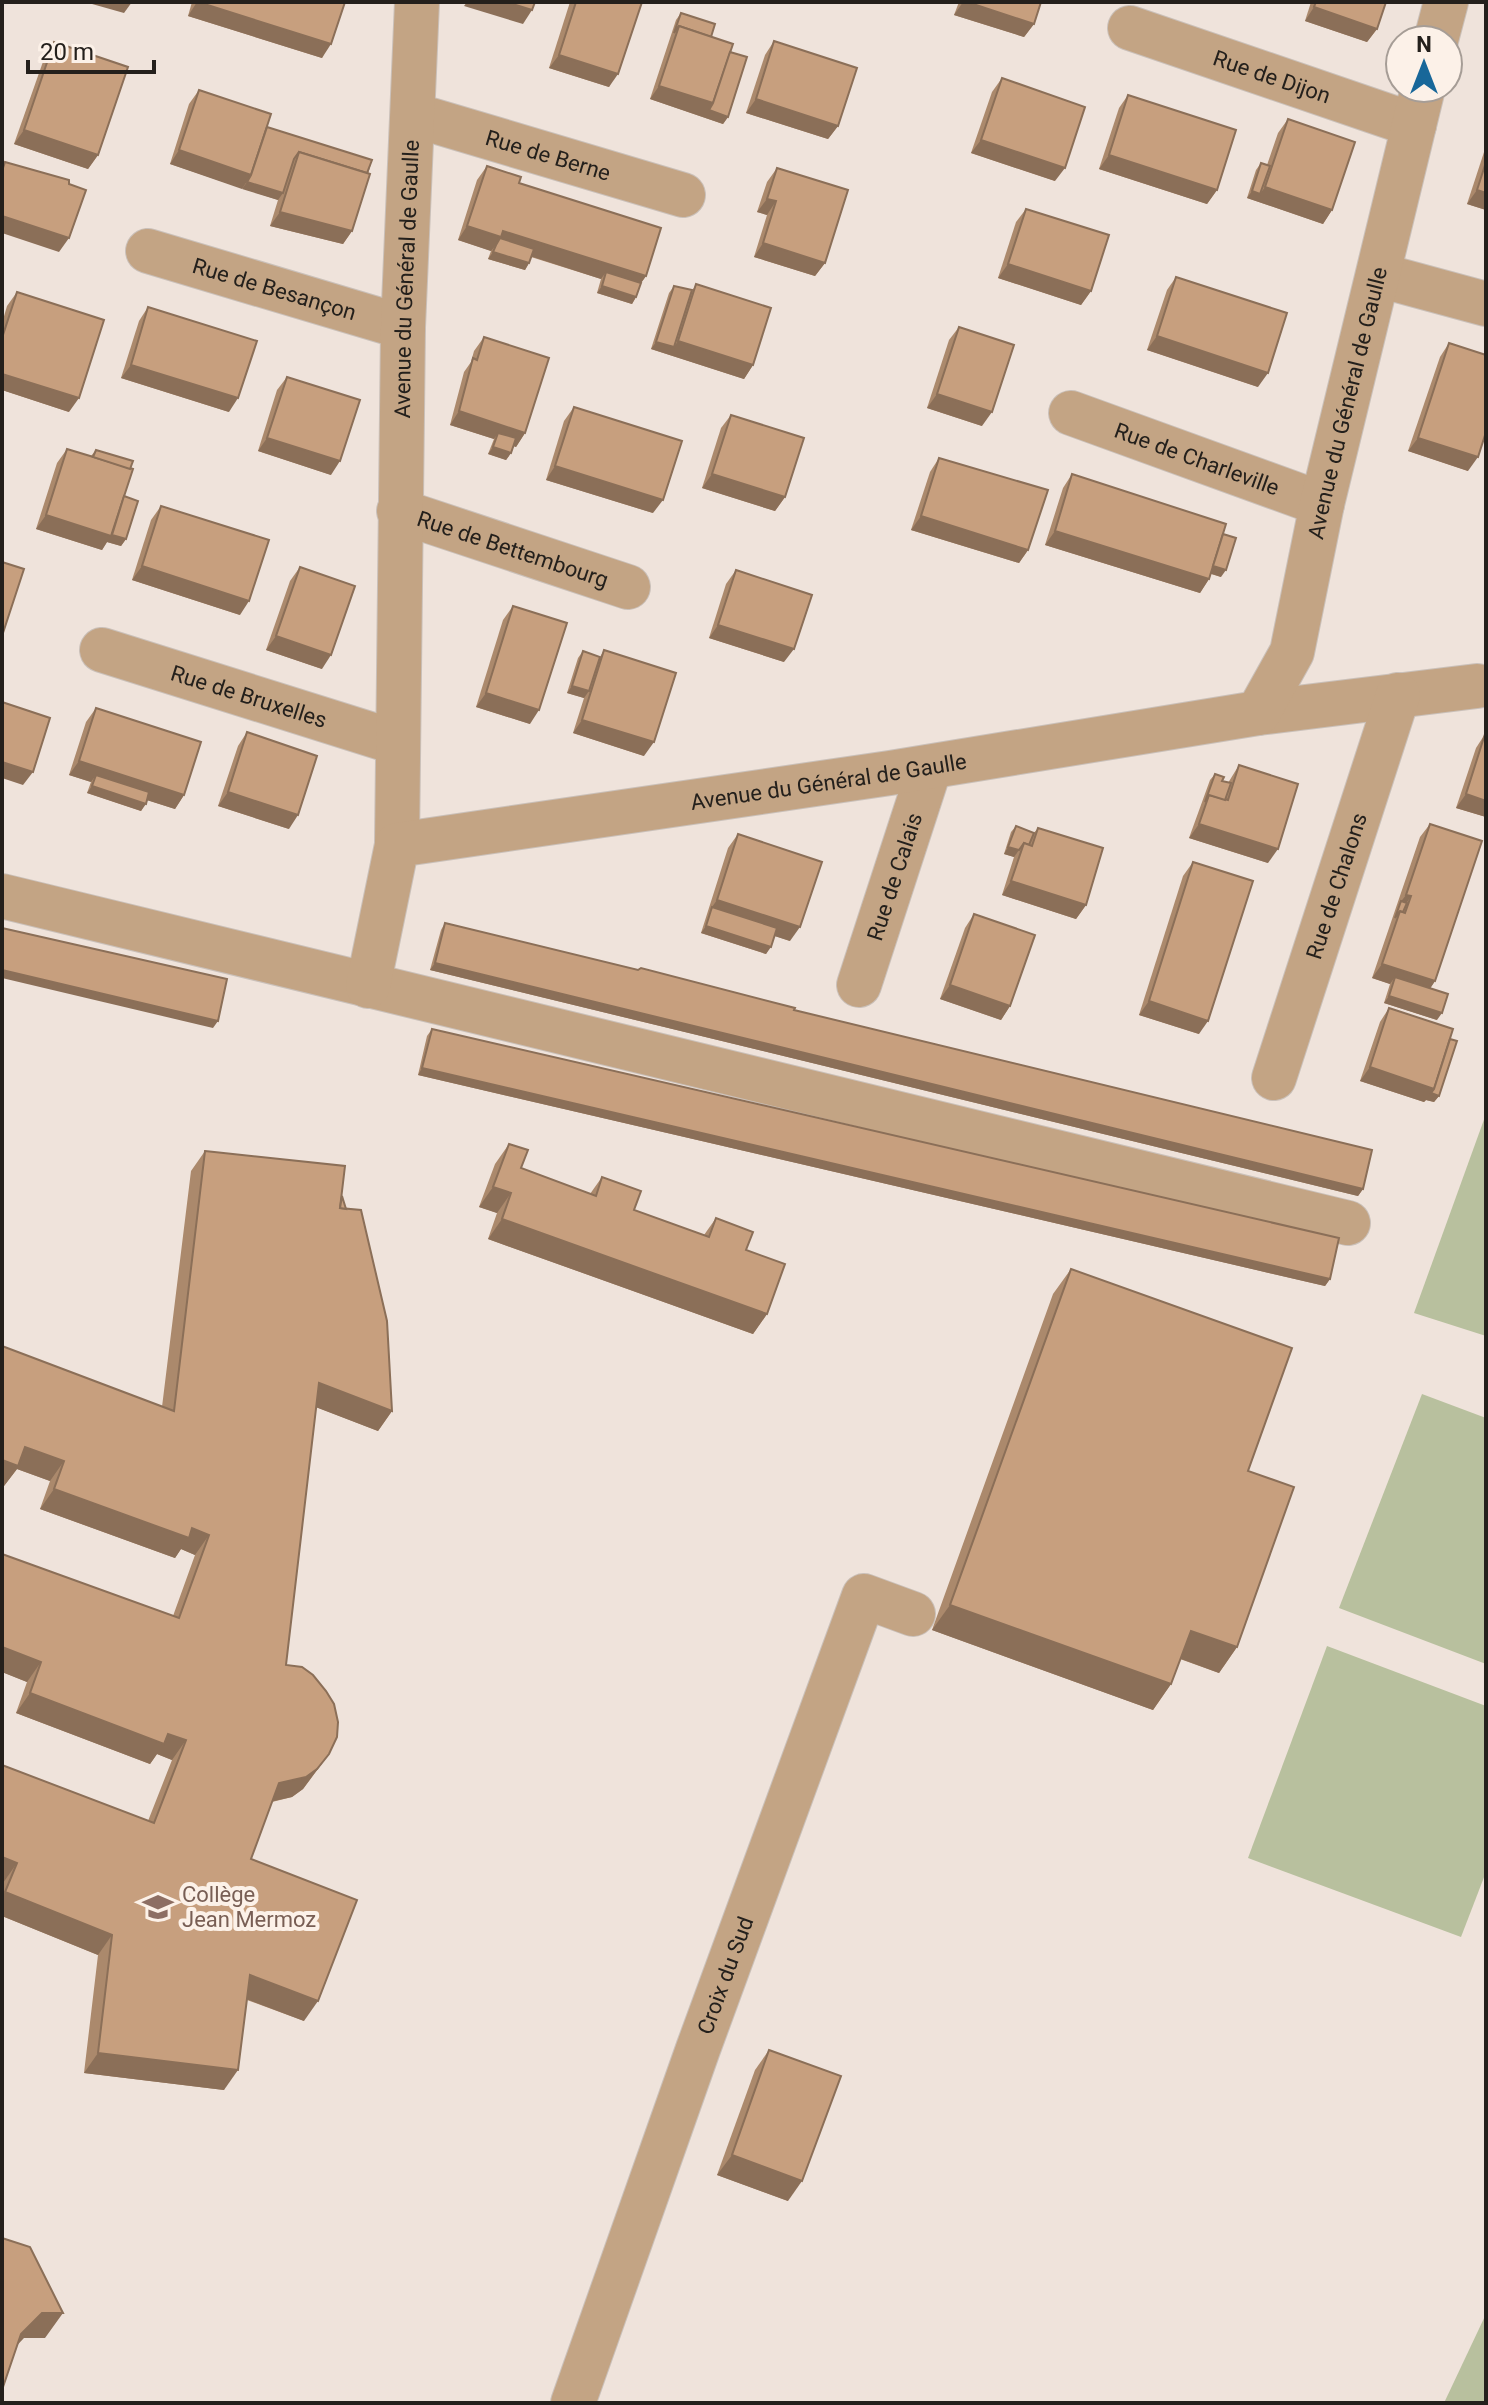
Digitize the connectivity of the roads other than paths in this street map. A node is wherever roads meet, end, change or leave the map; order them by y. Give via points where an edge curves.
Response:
1 (417, 2) edge
2 (1446, 2) edge
3 (1440, 24) edge
4 (1130, 28) dead end
5 (1418, 107) edge
6 (414, 115) junction
7 (683, 195) dead end
8 (148, 251) dead end
9 (1379, 275) junction
10 (1486, 304) edge
11 (403, 327) junction
12 (1071, 413) dead end
13 (1322, 504) junction
14 (399, 511) junction
15 (628, 587) dead end
16 (102, 650) dead end
17 (1477, 686) dead end
18 (1398, 695) junction
19 (1258, 713) junction
20 (398, 743) junction
21 (930, 767) junction
22 (397, 845) junction
23 (2, 896) edge
24 (859, 985) dead end
25 (368, 986) junction
26 (1274, 1078) dead end
27 (1348, 1223) dead end
28 (913, 1614) dead end
29 (573, 2403) edge

1 - 6 street, Avenue du Général de Gaulle
2 - 3 street
4 - 5 street, Rue de Dijon
5 - 9 street, Avenue du Général de Gaulle
6 - 7 street, Rue de Berne
6 - 11 street, Avenue du Général de Gaulle
8 - 11 street, Rue de Besançon
9 - 10 street
9 - 13 street, Avenue du Général de Gaulle
11 - 14 street, Avenue du Général de Gaulle
12 - 13 street, Rue de Charleville
13 - 19 street, Avenue du Général de Gaulle via 1292,652
14 - 15 street, Rue de Bettembourg
14 - 20 street, Avenue du Général de Gaulle
16 - 20 street, Rue de Bruxelles
17 - 18 street, Avenue du Général de Gaulle
18 - 19 street, Avenue du Général de Gaulle
18 - 26 street, Rue de Chalons
19 - 21 street, Avenue du Général de Gaulle
20 - 22 street, Avenue du Général de Gaulle
21 - 22 street, Avenue du Général de Gaulle
21 - 24 street, Rue de Calais
22 - 25 street, Avenue du Général de Gaulle
23 - 25 street
25 - 27 street
28 - 29 street, Croix du Sud via 864,1596

